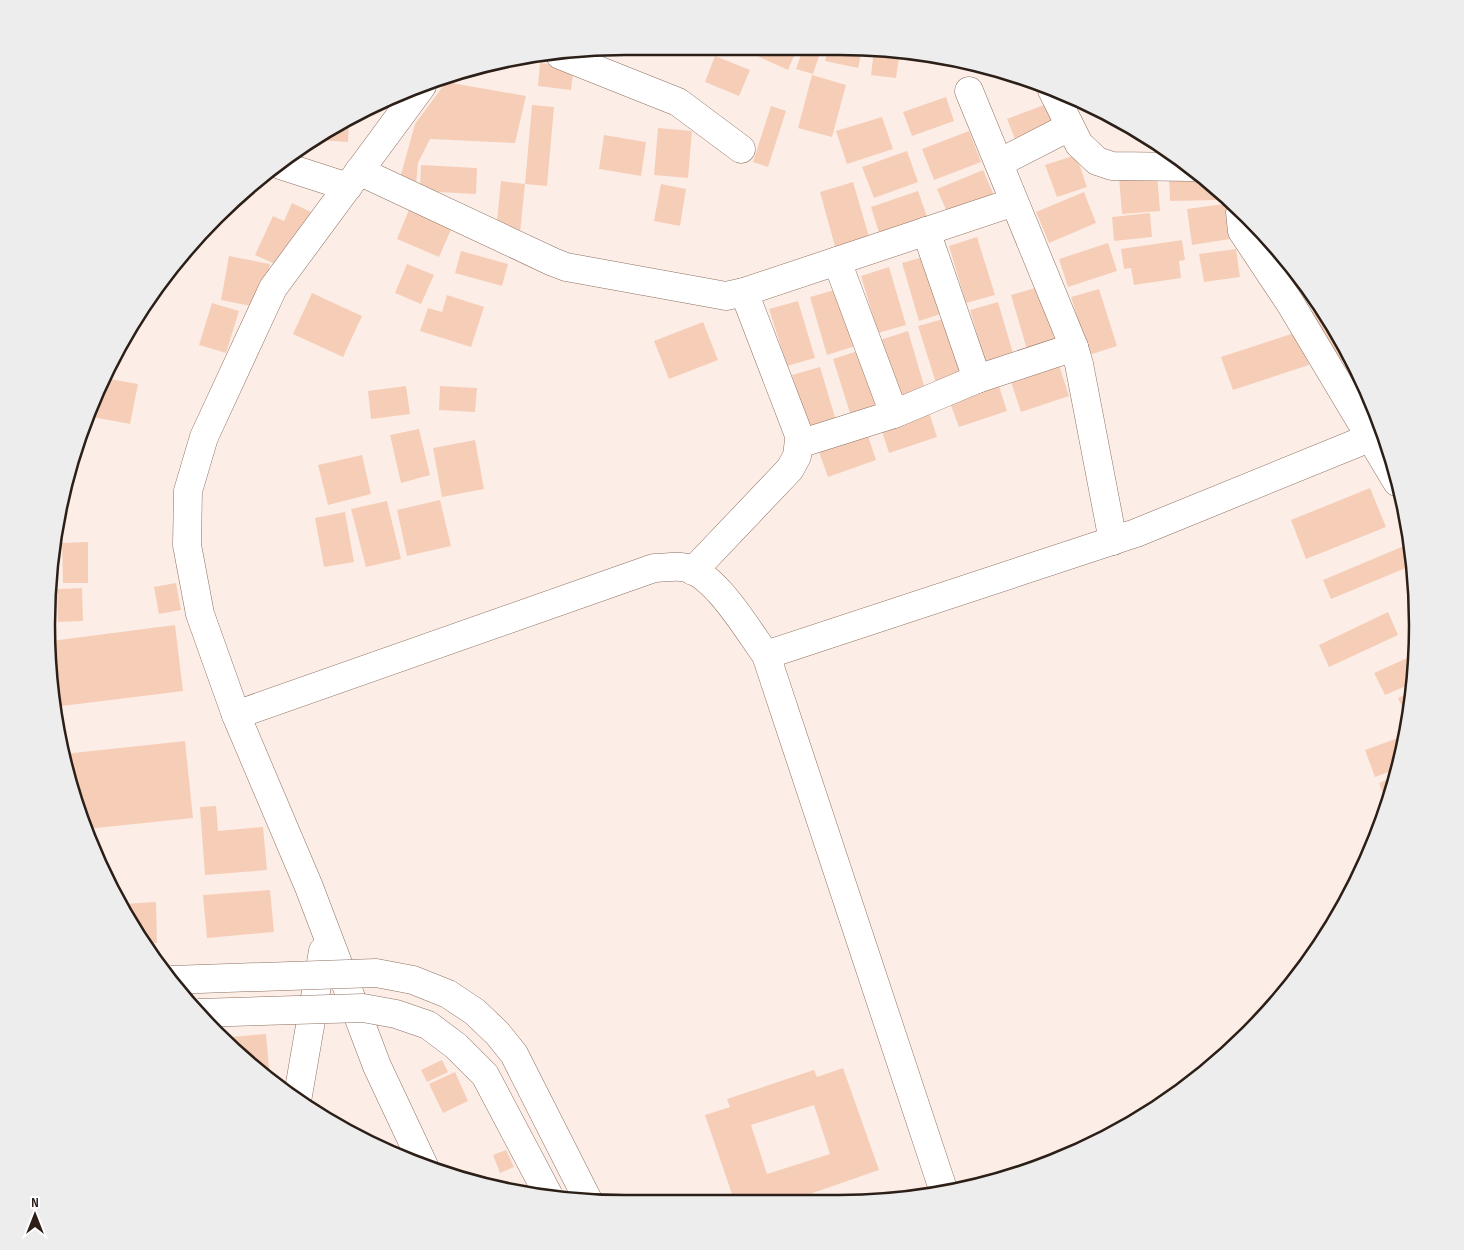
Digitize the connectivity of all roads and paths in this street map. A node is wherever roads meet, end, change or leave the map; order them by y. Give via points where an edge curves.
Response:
1 (568, 58) edge
2 (970, 91) dead end
3 (416, 95) edge
4 (1055, 97) edge
5 (1069, 127) junction
6 (740, 149) dead end
7 (999, 163) junction
8 (287, 166) edge
9 (1178, 167) edge
10 (354, 179) junction
11 (1014, 202) junction
12 (1241, 221) edge
13 (926, 231) junction
14 (837, 261) junction
15 (744, 292) junction
16 (1074, 347) junction
17 (977, 379) junction
18 (894, 414) junction
19 (1376, 433) edge
20 (1377, 435) edge
21 (802, 443) junction
22 (1113, 540) junction
23 (693, 571) junction
24 (766, 655) junction
25 (236, 715) junction
26 (327, 932) junction
27 (179, 980) edge
28 (207, 1013) edge
29 (299, 1092) edge
30 (420, 1157) edge
31 (942, 1185) edge
32 (545, 1189) edge
33 (585, 1194) edge

1 - 6 street via 678,102
2 - 7 street
3 - 10 street
4 - 5 street
5 - 7 street
5 - 9 street via 1079,144 1097,161 1112,166
7 - 11 street
8 - 10 street
10 - 15 street via 566,267 718,295
10 - 25 street via 274,288 204,437 188,491 187,545 200,614
11 - 13 street
11 - 16 street
12 - 19 street via 1242,231
13 - 14 street
13 - 17 street
14 - 15 street
14 - 18 street
15 - 21 street
16 - 17 street
16 - 22 street
17 - 18 street
18 - 21 street
20 - 22 street
21 - 23 street via 799,440 797,456 790,469
22 - 24 street
23 - 24 street via 704,576 723,595
23 - 25 street via 683,566 654,568
24 - 31 street
25 - 26 street
26 - 29 street
26 - 30 street via 377,1066
27 - 33 street, bridge via 376,973 413,980 448,994 475,1012 514,1054
28 - 32 street, bridge via 363,1008 396,1014 428,1025 485,1074

